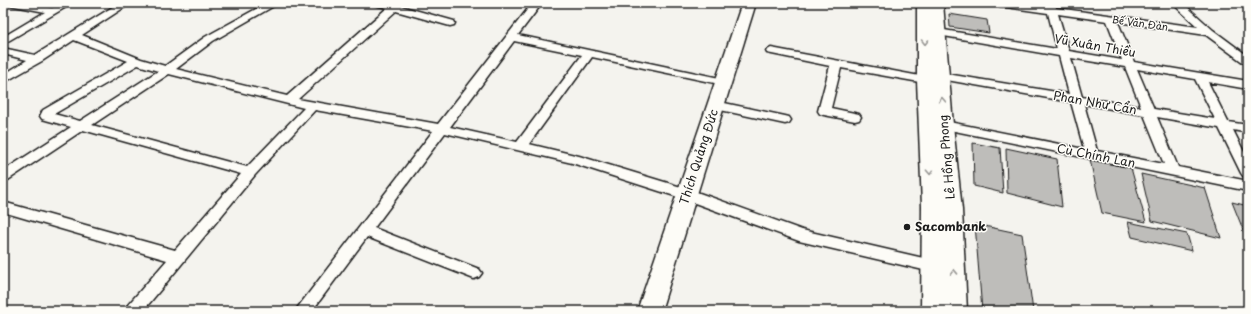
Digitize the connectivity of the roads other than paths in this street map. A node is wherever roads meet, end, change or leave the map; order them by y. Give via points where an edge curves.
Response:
1 (13, 3) edge
2 (68, 3) edge
3 (126, 3) edge
4 (274, 3) edge
5 (378, 3) edge
6 (535, 3) edge
7 (750, 3) edge
8 (924, 3) edge
9 (936, 3) edge
10 (1000, 3) edge
11 (1177, 3) edge
12 (1051, 7) edge
13 (394, 8) junction
14 (53, 11) junction
15 (1111, 19) junction
16 (450, 24) dead end
17 (938, 32) junction
18 (1209, 32) junction
19 (74, 36) junction
20 (512, 37) junction
21 (3, 41) edge
22 (3, 51) edge
23 (770, 51) dead end
24 (1064, 53) junction
25 (589, 54) junction
26 (38, 59) junction
27 (137, 61) junction
28 (1248, 61) edge
29 (836, 64) junction
30 (1130, 65) junction
31 (167, 70) junction
32 (1199, 76) junction
33 (933, 78) junction
34 (3, 80) edge
35 (724, 82) junction
36 (1248, 85) edge
37 (290, 100) junction
38 (1076, 100) junction
39 (312, 106) junction
40 (715, 106) junction
41 (1150, 112) junction
42 (855, 117) dead end
43 (785, 120) dead end
44 (944, 124) junction
45 (1225, 125) junction
46 (82, 127) junction
47 (443, 128) junction
48 (1248, 129) edge
49 (522, 146) junction
50 (1092, 155) junction
51 (1173, 171) junction
52 (250, 172) junction
53 (1248, 173) edge
54 (3, 177) edge
55 (1248, 186) edge
56 (686, 194) junction
57 (932, 206) junction
58 (3, 207) edge
59 (952, 210) junction
60 (364, 230) junction
61 (178, 257) junction
62 (932, 266) junction
63 (474, 273) dead end
64 (308, 310) edge
65 (133, 311) edge
66 (649, 311) edge
67 (933, 311) edge
68 (955, 311) edge

1 - 14 street
2 - 14 street
3 - 19 street
4 - 31 street via 216,35
5 - 13 street
6 - 20 street
7 - 35 main road, Thích Quảng Đức
8 -> 33 main road, Lê Hồng Phong
9 - 17 main road, Lê Hồng Phong
10 - 12 street, Bế Văn Đàn
11 - 18 street
12 - 15 street, Bế Văn Đàn
12 - 24 street
13 - 16 street
13 - 37 street
14 - 21 street
15 - 18 street, Bế Văn Đàn
15 - 30 street
17 - 24 street, Vũ Xuân Thiều
17 - 33 main road, Lê Hồng Phong
18 - 28 street
19 - 26 street
19 - 27 street
20 - 25 street
20 - 47 street
22 - 26 street
23 - 29 street, Phan Như Cẩn
24 - 30 street, Vũ Xuân Thiều
24 - 38 street
25 - 35 street
25 - 49 street
26 - 34 street
27 - 31 street
27 - 46 street via 46,115
29 - 33 street, Phan Như Cẩn
29 - 42 street via 824,112
30 - 32 street, Vũ Xuân Thiều
30 - 41 street
31 - 37 street
31 - 46 street
32 - 36 street, Vũ Xuân Thiều
32 - 45 street
33 - 38 street, Phan Như Cẩn
44 -> 33 main road, Lê Hồng Phong
33 -> 57 main road, Lê Hồng Phong
35 - 40 main road, Thích Quảng Đức
37 - 39 street
38 - 41 street, Phan Như Cẩn
38 - 50 street
39 - 47 street
39 - 52 street
40 - 43 street
40 - 56 main road, Thích Quảng Đức
41 - 45 street, Phan Như Cẩn
41 - 51 street
44 - 50 street, Cù Chính Lan
44 - 59 main road, Lê Hồng Phong
45 - 48 street, Phan Như Cẩn
45 - 53 street
46 - 52 street
46 - 54 street
47 - 49 street
47 - 60 street
49 - 56 street via 574,159
50 - 51 street, Cù Chính Lan
51 - 55 street, Cù Chính Lan
52 - 61 street
56 - 62 street via 798,235
56 - 66 main road, Thích Quảng Đức
57 - 59 main road
57 - 62 main road, Lê Hồng Phong
58 - 61 street
68 -> 59 main road, Lê Hồng Phong
60 - 63 street
60 - 64 street
61 - 65 street
62 - 67 main road, Lê Hồng Phong

